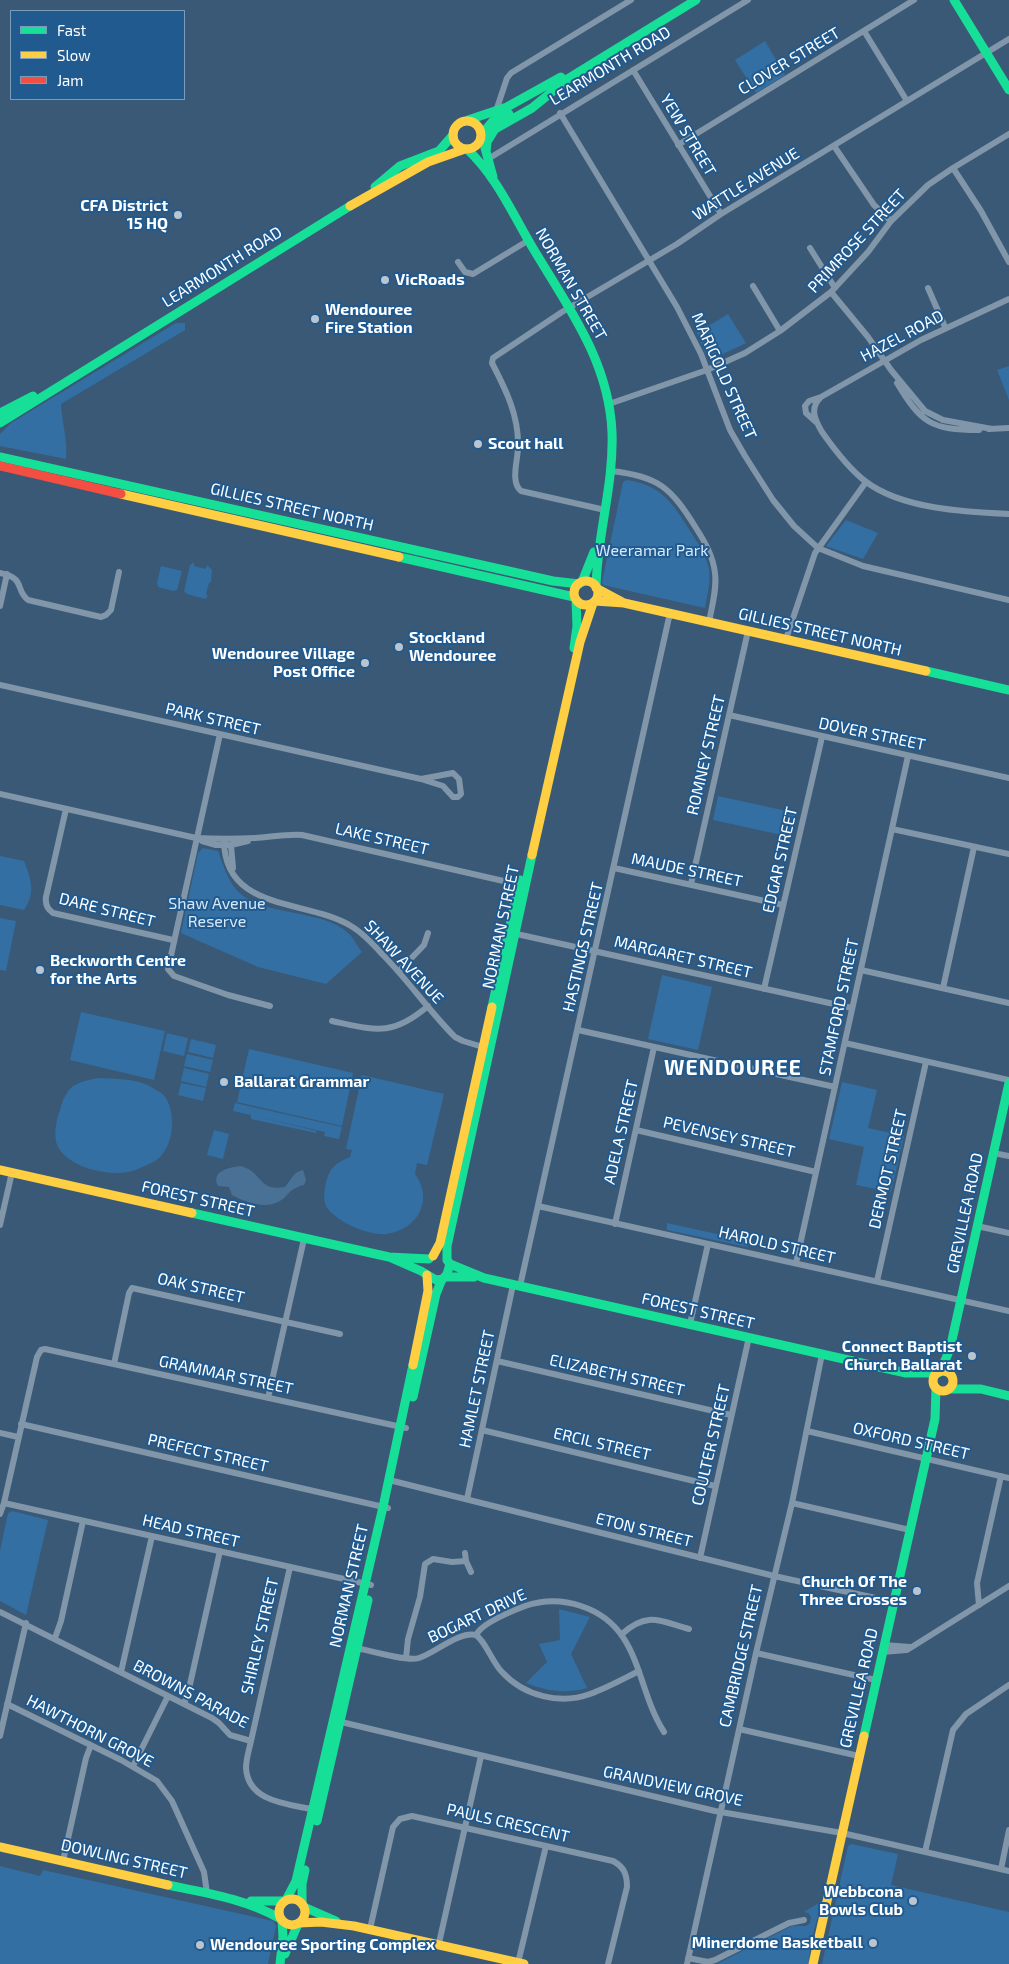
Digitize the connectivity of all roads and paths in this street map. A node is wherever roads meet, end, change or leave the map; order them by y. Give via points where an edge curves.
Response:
1 (631, 0) edge
2 (687, 0) edge
3 (696, 0) edge
4 (748, 0) edge
5 (914, 0) edge
6 (954, 0) edge
7 (864, 31) junction
8 (1009, 39) edge
9 (986, 53) junction
10 (633, 70) junction
11 (1009, 90) edge
12 (539, 101) junction
13 (907, 101) junction
14 (496, 112) junction
15 (560, 113) junction
16 (468, 120) junction
17 (1009, 134) edge
18 (453, 135) junction
19 (482, 135) junction
20 (678, 145) junction
21 (834, 146) junction
22 (466, 149) junction
23 (487, 156) junction
24 (953, 168) junction
25 (499, 191) junction
26 (721, 214) junction
27 (891, 221) junction
28 (529, 240) junction
29 (810, 248) dead end
30 (650, 260) junction
31 (458, 262) dead end
32 (1009, 262) edge
33 (753, 286) dead end
34 (928, 288) dead end
35 (833, 290) junction
36 (198, 296) junction
37 (1009, 298) edge
38 (569, 307) junction
39 (945, 327) junction
40 (780, 331) junction
41 (106, 354) junction
42 (884, 360) junction
43 (707, 370) junction
44 (822, 396) junction
45 (609, 404) junction
46 (0, 413) edge
47 (0, 422) edge
48 (817, 422) junction
49 (1009, 428) edge
50 (0, 457) edge
51 (0, 466) edge
52 (611, 471) junction
53 (866, 482) junction
54 (605, 510) junction
55 (1009, 514) edge
56 (272, 518) junction
57 (270, 528) junction
58 (598, 544) junction
59 (818, 548) junction
60 (461, 561) junction
61 (459, 570) junction
62 (119, 572) dead end
63 (4, 574) edge
64 (580, 583) junction
65 (596, 588) junction
66 (575, 599) junction
67 (1009, 600) edge
68 (594, 602) junction
69 (624, 603) junction
70 (0, 606) edge
71 (670, 613) junction
72 (709, 622) junction
73 (748, 631) junction
74 (786, 639) junction
75 (0, 685) edge
76 (1009, 690) edge
77 (729, 715) junction
78 (220, 734) junction
79 (822, 737) junction
80 (908, 756) junction
81 (1009, 778) edge
82 (421, 779) junction
83 (544, 783) junction
84 (0, 794) edge
85 (66, 809) junction
86 (892, 829) junction
87 (196, 838) junction
88 (228, 842) junction
89 (974, 847) junction
90 (1009, 854) edge
91 (614, 868) junction
92 (690, 884) junction
93 (522, 885) junction
94 (784, 905) junction
95 (511, 933) junction
96 (428, 934) dead end
97 (173, 940) junction
98 (596, 950) junction
99 (861, 970) junction
100 (399, 971) junction
101 (943, 988) junction
102 (764, 989) junction
103 (1009, 1003) edge
104 (270, 1006) dead end
105 (428, 1006) junction
106 (852, 1008) junction
107 (332, 1021) dead end
108 (578, 1030) junction
109 (845, 1043) junction
110 (654, 1046) junction
111 (486, 1048) junction
112 (926, 1062) junction
113 (1009, 1082) edge
114 (835, 1088) junction
115 (636, 1130) junction
116 (994, 1153) junction
117 (1009, 1156) edge
118 (0, 1170) edge
119 (12, 1172) junction
120 (816, 1172) junction
121 (538, 1206) junction
122 (615, 1224) junction
123 (0, 1225) edge
124 (977, 1226) junction
125 (1009, 1233) edge
126 (304, 1239) junction
127 (708, 1244) junction
128 (389, 1257) junction
129 (431, 1258) junction
130 (448, 1262) junction
131 (796, 1263) junction
132 (426, 1274) junction
133 (444, 1278) junction
134 (484, 1278) junction
135 (877, 1281) junction
136 (517, 1286) junction
137 (961, 1301) junction
138 (1009, 1312) edge
139 (286, 1321) junction
140 (690, 1324) junction
141 (340, 1334) dead end
142 (749, 1338) junction
143 (950, 1349) junction
144 (822, 1354) junction
145 (497, 1361) junction
146 (114, 1364) junction
147 (906, 1372) junction
148 (939, 1372) junction
149 (951, 1375) junction
150 (936, 1387) junction
151 (948, 1389) junction
152 (982, 1389) junction
153 (1009, 1396) edge
154 (268, 1398) junction
155 (731, 1415) junction
156 (935, 1419) junction
157 (21, 1424) junction
158 (403, 1428) junction
159 (482, 1430) junction
160 (807, 1431) junction
161 (0, 1433) edge
162 (18, 1437) junction
163 (926, 1459) junction
164 (1001, 1476) junction
165 (1009, 1478) edge
166 (392, 1480) junction
167 (716, 1486) junction
168 (467, 1499) junction
169 (4, 1503) junction
170 (792, 1503) junction
171 (386, 1507) junction
172 (0, 1514) edge
173 (83, 1521) junction
174 (910, 1530) junction
175 (152, 1536) junction
176 (220, 1551) junction
177 (465, 1553) dead end
178 (700, 1558) junction
179 (466, 1562) junction
180 (290, 1567) junction
181 (471, 1572) dead end
182 (774, 1576) junction
183 (368, 1584) junction
184 (1009, 1586) edge
185 (894, 1602) junction
186 (979, 1605) junction
187 (0, 1610) edge
188 (26, 1623) junction
189 (690, 1629) dead end
190 (622, 1634) junction
191 (476, 1635) junction
192 (55, 1638) junction
193 (353, 1647) junction
194 (883, 1648) junction
195 (756, 1652) junction
196 (406, 1658) junction
197 (639, 1671) junction
198 (121, 1672) junction
199 (876, 1680) junction
200 (1009, 1685) edge
201 (168, 1696) junction
202 (7, 1704) junction
203 (184, 1704) junction
204 (336, 1721) junction
205 (738, 1729) junction
206 (664, 1732) dead end
207 (0, 1736) edge
208 (251, 1741) junction
209 (91, 1746) junction
210 (481, 1756) junction
211 (859, 1756) junction
212 (133, 1766) junction
213 (316, 1810) junction
214 (720, 1812) junction
215 (465, 1827) junction
216 (1009, 1830) edge
217 (842, 1834) junction
218 (546, 1846) junction
219 (0, 1847) edge
220 (925, 1852) junction
221 (63, 1861) junction
222 (1001, 1869) junction
223 (1009, 1871) edge
224 (206, 1893) junction
225 (241, 1901) junction
226 (286, 1901) junction
227 (303, 1906) junction
228 (281, 1919) junction
229 (804, 1920) dead end
230 (299, 1924) junction
231 (348, 1925) junction
232 (370, 1929) junction
233 (439, 1943) junction
234 (687, 1961) edge
235 (521, 1963) edge
236 (281, 1964) edge
237 (608, 1964) edge
238 (813, 1964) edge

1 - 14 street via 511,73
2 - 14 main road, LEARMONTH ROAD via 536,92
3 - 12 main road, LEARMONTH ROAD via 569,78
4 - 10 street, LEARMONTH ROAD
5 - 7 street, CLOVER STREET
6 - 9 main road
7 - 13 street
7 - 20 street, CLOVER STREET
8 - 9 street, WATTLE AVENUE
9 - 11 main road
9 - 13 street, WATTLE AVENUE
10 - 15 street, LEARMONTH ROAD
10 - 20 street, YEW STREET
12 - 19 main road, LEARMONTH ROAD via 501,116
12 - 23 main road, LEARMONTH ROAD via 496,128 487,142
13 - 21 street, WATTLE AVENUE
14 - 16 main road, LEARMONTH ROAD
15 - 23 street, LEARMONTH ROAD
15 - 30 street, MARIGOLD STREET
16 - 18 main road via 457,125
16 - 19 main road via 476,123
17 - 24 street, PRIMROSE STREET
18 - 22 main road via 457,144
18 - 36 main road, LEARMONTH ROAD via 439,150 400,166 375,187
19 - 22 main road via 478,145
19 - 23 main road, NORMAN STREET
20 - 26 street, YEW STREET
21 - 26 street, WATTLE AVENUE
21 - 27 street via 874,206
22 - 25 main road, NORMAN STREET via 478,160
22 - 36 main road, LEARMONTH ROAD via 428,162 366,196
23 - 25 main road, NORMAN STREET
24 - 27 street, PRIMROSE STREET via 928,185
24 - 32 street
25 - 28 main road, NORMAN STREET
26 - 30 street, WATTLE AVENUE
27 - 35 street, PRIMROSE STREET
28 - 31 street via 473,274 465,272
28 - 38 main road, NORMAN STREET
29 - 35 street
30 - 38 street, WATTLE AVENUE
30 - 43 street, MARIGOLD STREET via 691,332
33 - 40 street
34 - 39 street
35 - 40 street, PRIMROSE STREET
35 - 42 street
36 - 41 main road, LEARMONTH ROAD
37 - 39 street, HAZEL ROAD
38 - 45 main road, NORMAN STREET via 592,347
38 - 54 street, WATTLE AVENUE via 498,355 492,363 512,404 518,432 515,482 521,491
39 - 42 street, HAZEL ROAD
40 - 43 street, PRIMROSE STREET via 746,353
41 - 46 main road, LEARMONTH ROAD
41 - 47 main road, LEARMONTH ROAD
42 - 44 street, HAZEL ROAD
42 - 49 street via 914,400 929,414 992,429
43 - 45 street, PRIMROSE STREET
43 - 59 street, MARIGOLD STREET via 730,430 745,456 773,500
44 - 48 street, HAZEL ROAD via 814,407
44 - 48 street via 809,400 805,406 806,413
45 - 52 main road, NORMAN STREET
48 - 53 street via 841,457
50 - 56 main road, GILLIES STREET NORTH
51 - 57 main road, GILLIES STREET NORTH
52 - 54 main road, NORMAN STREET
52 - 72 street via 657,482 686,511 714,566
53 - 55 street via 910,502 940,509
53 - 59 street
54 - 58 main road, NORMAN STREET
56 - 57 main road
56 - 60 main road, GILLIES STREET NORTH
57 - 61 main road, GILLIES STREET NORTH
58 - 64 main road, NORMAN STREET
58 - 65 main road, NORMAN STREET
59 - 67 street, MARIGOLD STREET via 883,572
59 - 74 street
60 - 61 main road
60 - 64 main road, GILLIES STREET NORTH via 553,581
61 - 66 main road, GILLIES STREET NORTH
62 - 63 street via 111,610 102,617 28,600 17,580
63 - 70 street
64 - 65 main road via 589,582
64 - 66 main road via 574,590
65 - 68 main road via 598,595
65 - 69 main road, GILLIES STREET NORTH
66 - 68 main road via 582,605
66 - 83 main road, NORMAN STREET via 577,626 574,646
68 - 69 main road, GILLIES STREET NORTH
68 - 83 main road, NORMAN STREET via 580,642
69 - 71 main road, GILLIES STREET NORTH
71 - 72 main road, GILLIES STREET NORTH
71 - 91 street, HASTINGS STREET
72 - 73 main road, GILLIES STREET NORTH
73 - 74 main road, GILLIES STREET NORTH
73 - 77 street, ROMNEY STREET
74 - 76 main road, GILLIES STREET NORTH
75 - 78 street, PARK STREET
77 - 79 street, DOVER STREET
77 - 92 street, ROMNEY STREET
78 - 82 street, PARK STREET
78 - 87 street
79 - 80 street, DOVER STREET
79 - 94 street, EDGAR STREET
80 - 81 street, DOVER STREET
80 - 86 street, STAMFORD STREET
82 - 82 street, PARK STREET via 453,773 458,777 460,794 453,797 443,786
83 - 93 main road, NORMAN STREET
84 - 85 street
85 - 87 street
85 - 97 street, DARE STREET via 46,897 49,910
86 - 89 street
86 - 99 street, STAMFORD STREET
87 - 88 street
87 - 97 street
88 - 93 street, LAKE STREET via 302,835
88 - 100 street, SHAW AVENUE via 229,869 248,889 263,898 316,912 351,926 367,937
89 - 90 street
89 - 101 street
91 - 92 street, MAUDE STREET
91 - 98 street, HASTINGS STREET
92 - 94 street, MAUDE STREET
93 - 95 main road, NORMAN STREET
94 - 102 street, EDGAR STREET
95 - 98 street, MARGARET STREET
95 - 111 main road, NORMAN STREET
96 - 100 street via 424,945
97 - 104 street via 168,972 228,995
98 - 102 street, MARGARET STREET
98 - 108 street, HASTINGS STREET
99 - 101 street
99 - 106 street, STAMFORD STREET
100 - 105 street, SHAW AVENUE
101 - 103 street
102 - 106 street, MARGARET STREET
105 - 107 street via 408,1022 386,1029
105 - 111 street, SHAW AVENUE via 456,1038
106 - 109 street, STAMFORD STREET
108 - 110 street
108 - 121 street, HASTINGS STREET
109 - 112 street
109 - 114 street, STAMFORD STREET
110 - 114 street
110 - 115 street, ADELA STREET
111 - 129 main road, NORMAN STREET via 440,1243
111 - 130 main road, NORMAN STREET via 447,1246
112 - 113 street
112 - 135 street, DERMOT STREET
113 - 116 main road, GREVILLEA ROAD
114 - 120 street, STAMFORD STREET
115 - 120 street, PEVENSEY STREET
115 - 122 street, ADELA STREET
116 - 117 street
116 - 124 main road, GREVILLEA ROAD
118 - 119 main road, FOREST STREET
119 - 123 street
119 - 126 main road, FOREST STREET
120 - 131 street, STAMFORD STREET
121 - 122 street, HAROLD STREET
121 - 136 street, HASTINGS STREET
122 - 127 street, HAROLD STREET
124 - 125 street
124 - 137 main road, GREVILLEA ROAD
126 - 128 main road, FOREST STREET
126 - 139 street
127 - 131 street, HAROLD STREET
127 - 140 street
128 - 129 main road, FOREST STREET
128 - 132 main road, FOREST STREET
129 - 130 main road via 440,1256
129 - 132 main road via 425,1264
130 - 133 main road
130 - 134 main road, FOREST STREET
131 - 135 street, HAROLD STREET
132 - 133 main road via 434,1280
132 - 158 main road, NORMAN STREET via 428,1291
133 - 134 main road, FOREST STREET
133 - 158 main road, NORMAN STREET via 436,1294
134 - 136 main road, FOREST STREET
135 - 137 street, HAROLD STREET
136 - 140 main road, FOREST STREET
136 - 145 street, HAMLET STREET
137 - 138 street, HAROLD STREET
137 - 143 main road, GREVILLEA ROAD
139 - 141 street, OAK STREET
139 - 146 street, OAK STREET via 131,1287
139 - 154 street
140 - 142 main road, FOREST STREET
142 - 144 main road, FOREST STREET
142 - 155 street, COULTER STREET
143 - 148 main road, GREVILLEA ROAD
143 - 149 main road, GREVILLEA ROAD
144 - 147 main road, FOREST STREET
144 - 160 street, CAMBRIDGE STREET
145 - 155 street, ELIZABETH STREET
145 - 159 street, HAMLET STREET
146 - 154 street, GRAMMAR STREET
146 - 157 street, GRAMMAR STREET via 41,1350 36,1356
147 - 148 main road, FOREST STREET
147 - 150 main road, FOREST STREET
148 - 149 main road
148 - 150 main road, GREVILLEA ROAD via 934,1379
149 - 151 main road, GREVILLEA ROAD via 953,1382
149 - 152 main road
150 - 151 main road
150 - 156 main road, GREVILLEA ROAD
151 - 152 main road
151 - 156 main road, GREVILLEA ROAD
152 - 153 main road
154 - 158 street, GRAMMAR STREET
155 - 167 street, COULTER STREET
156 - 163 main road, GREVILLEA ROAD
157 - 162 street
157 - 171 street, PREFECT STREET
158 - 166 main road, NORMAN STREET
159 - 167 street, ERCIL STREET
159 - 168 street, HAMLET STREET
160 - 163 street, OXFORD STREET
160 - 170 street, CAMBRIDGE STREET
161 - 162 street
162 - 169 street
163 - 164 street, OXFORD STREET
163 - 174 main road, GREVILLEA ROAD
164 - 165 street, OXFORD STREET
164 - 186 street via 977,1583
166 - 168 street, ETON STREET
166 - 171 main road, NORMAN STREET
167 - 178 street, COULTER STREET
168 - 178 street, ETON STREET
169 - 172 street
169 - 173 street, HEAD STREET
170 - 174 street
170 - 182 street, CAMBRIDGE STREET
171 - 183 main road, NORMAN STREET
173 - 175 street, HEAD STREET
173 - 192 street
174 - 185 main road, GREVILLEA ROAD
175 - 176 street, HEAD STREET
175 - 198 street
176 - 180 street, HEAD STREET
176 - 203 street
177 - 179 street
178 - 182 street, ETON STREET
179 - 181 street
179 - 196 street via 434,1558 426,1564
180 - 183 street, HEAD STREET
180 - 208 street, SHIRLEY STREET
182 - 185 street, ETON STREET
182 - 195 street, CAMBRIDGE STREET
183 - 193 main road, NORMAN STREET
184 - 186 street
185 - 194 main road, GREVILLEA ROAD
186 - 194 street via 913,1646
187 - 188 street, BROWNS PARADE
188 - 192 street, BROWNS PARADE
188 - 202 street
189 - 190 street via 648,1618
190 - 191 street, BOGART DRIVE via 592,1610 555,1602 518,1609 481,1627
190 - 197 street, BOGART DRIVE
191 - 196 street, BOGART DRIVE via 466,1635 418,1658
191 - 197 street via 506,1676 523,1688 544,1696 586,1695
192 - 198 street, BROWNS PARADE
193 - 196 street, BOGART DRIVE
193 - 204 main road, NORMAN STREET
194 - 199 main road, GREVILLEA ROAD
195 - 199 street
195 - 205 street, CAMBRIDGE STREET
197 - 206 street, BOGART DRIVE via 655,1717
198 - 201 street, BROWNS PARADE
199 - 211 main road, GREVILLEA ROAD
200 - 220 street via 966,1714 953,1730
201 - 203 street, BROWNS PARADE
201 - 212 street
202 - 207 street
202 - 209 street, HAWTHORN GROVE
203 - 208 street, BROWNS PARADE via 218,1722 232,1736
204 - 210 street, GRANDVIEW GROVE
204 - 213 main road, NORMAN STREET
205 - 211 street
205 - 214 street, CAMBRIDGE STREET
208 - 213 street, BROWNS PARADE via 246,1768 254,1789 271,1800
209 - 212 street, HAWTHORN GROVE
209 - 221 street
210 - 214 street, GRANDVIEW GROVE
210 - 215 street
211 - 217 main road, GREVILLEA ROAD
212 - 224 street, HAWTHORN GROVE via 157,1781 168,1795 204,1872
213 - 226 main road, NORMAN STREET via 296,1882
213 - 227 main road, NORMAN STREET via 304,1876
214 - 217 street, GRANDVIEW GROVE
214 - 234 street, CAMBRIDGE STREET
215 - 218 street, PAULS CRESCENT
215 - 232 street, PAULS CRESCENT via 412,1816 396,1823
215 - 233 street
216 - 222 street
217 - 220 street, GRANDVIEW GROVE
217 - 238 main road, GREVILLEA ROAD
218 - 235 street
218 - 237 street, PAULS CRESCENT via 613,1861 622,1866 627,1876 627,1887
219 - 221 main road, DOWLING STREET
220 - 222 street, GRANDVIEW GROVE
221 - 224 main road, DOWLING STREET
222 - 223 street, GRANDVIEW GROVE
224 - 225 main road, DOWLING STREET
225 - 226 main road, DOWLING STREET
225 - 228 main road, DOWLING STREET
226 - 227 main road via 296,1900
226 - 228 main road, NORMAN STREET via 280,1908
227 - 230 main road, NORMAN STREET via 304,1917
227 - 231 main road
228 - 230 main road via 289,1925
228 - 236 main road, NORMAN STREET
229 - 234 street via 789,1922 715,1960
230 - 231 main road
230 - 236 main road, NORMAN STREET
231 - 232 main road
232 - 233 main road
233 - 235 main road

